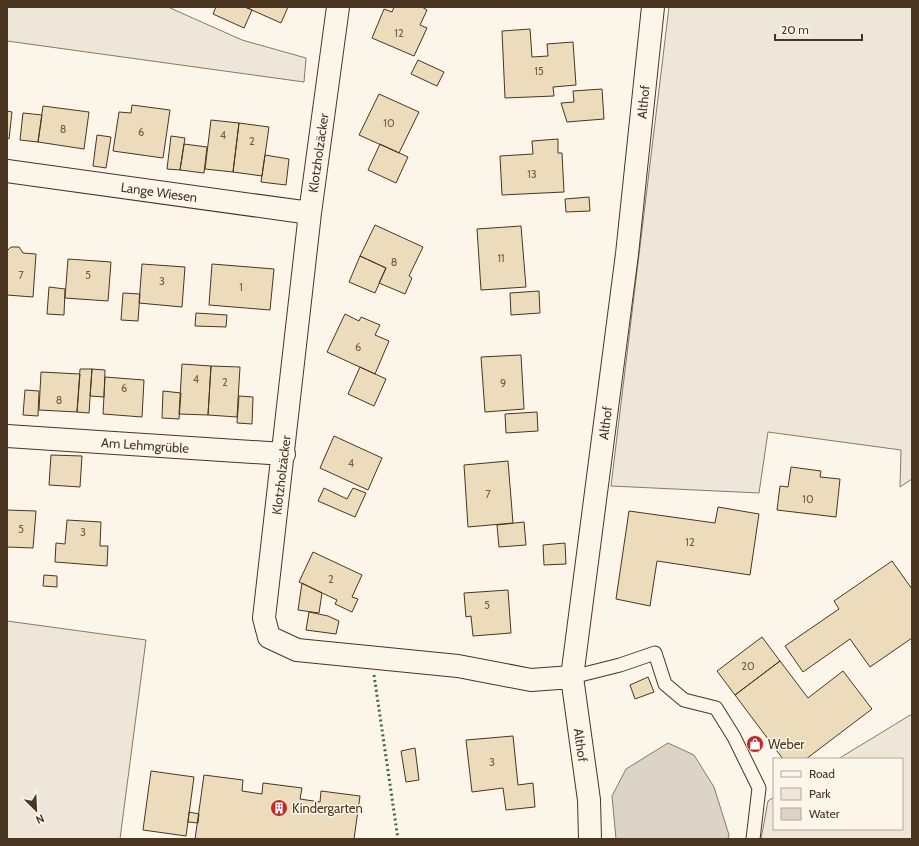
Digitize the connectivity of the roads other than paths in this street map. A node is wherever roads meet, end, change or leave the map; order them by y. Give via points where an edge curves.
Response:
1 (338, 7) edge
2 (653, 7) edge
3 (7, 171) edge
4 (310, 213) junction
5 (7, 436) edge
6 (284, 454) junction
7 (572, 677) junction
8 (590, 839) edge
9 (753, 839) edge

1 - 4 street, Klotzholzäcker
2 - 7 street, Althof via 627,254
3 - 4 street, Lange Wiesen
4 - 6 street, Klotzholzäcker
5 - 6 street, Am Lehmgrüble
6 - 7 street, Klotzholzäcker via 264,618 269,637 297,650 458,666 531,680
7 - 8 street, Althof via 589,800
7 - 9 lane via 655,653 665,684 684,700 716,708 734,737 759,788

